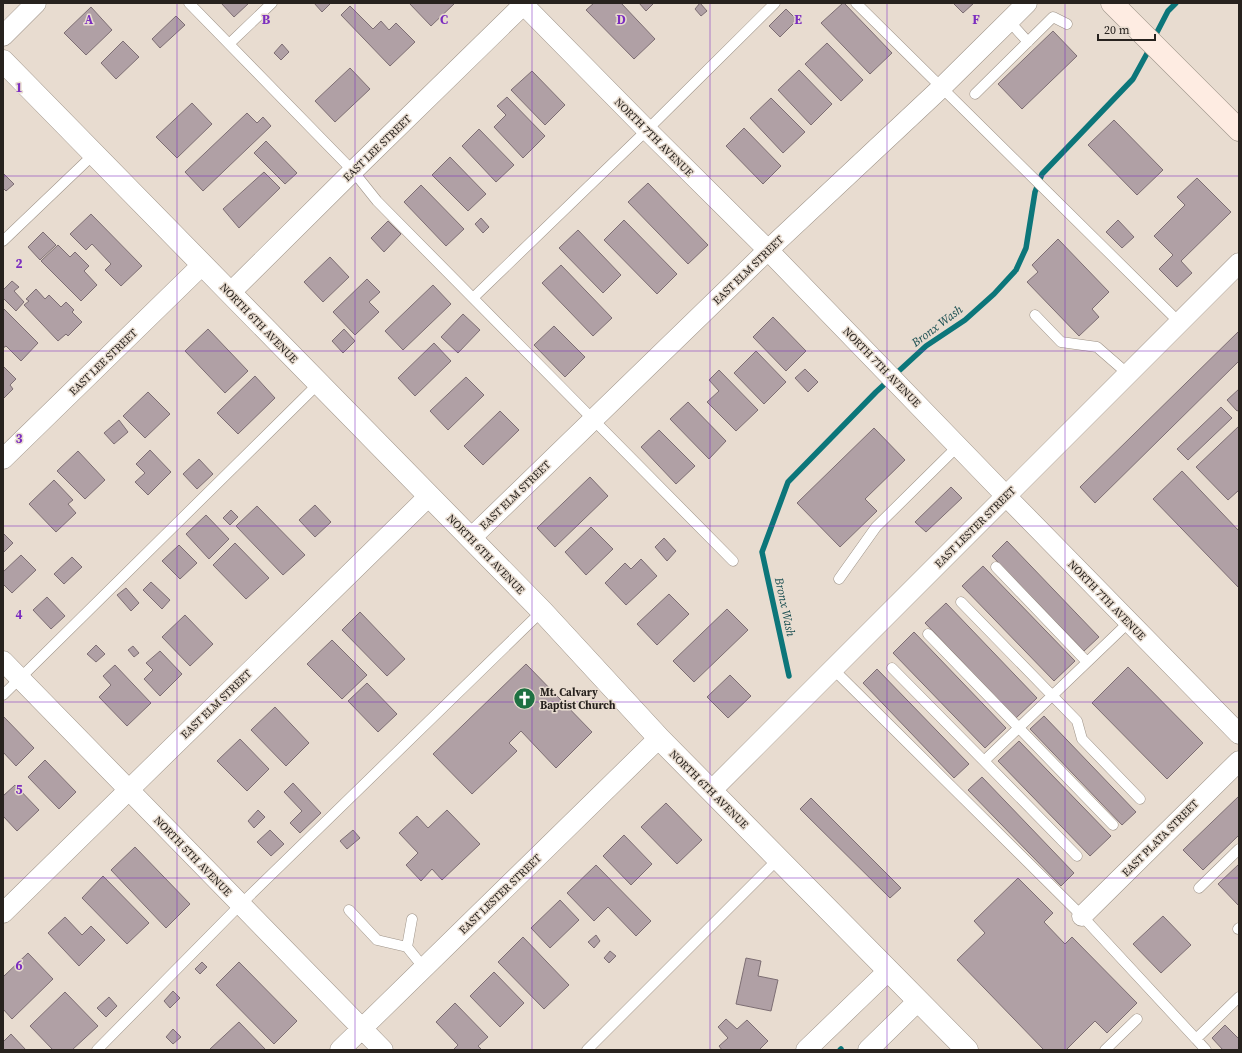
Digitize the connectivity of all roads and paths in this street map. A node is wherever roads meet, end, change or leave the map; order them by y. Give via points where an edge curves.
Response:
1 (36, 3) edge
2 (189, 3) edge
3 (272, 3) edge
4 (775, 3) edge
5 (856, 3) edge
6 (1026, 3) edge
7 (1112, 3) edge
8 (524, 4) edge
9 (1009, 21) junction
10 (1067, 24) dead end
11 (3, 36) edge
12 (1028, 42) junction
13 (229, 44) junction
14 (3, 61) edge
15 (941, 88) junction
16 (975, 94) dead end
17 (647, 130) junction
18 (1239, 130) edge
19 (94, 154) junction
20 (353, 171) junction
21 (3, 241) edge
22 (768, 250) junction
23 (1239, 263) edge
24 (202, 265) junction
25 (230, 293) junction
26 (473, 298) junction
27 (1035, 315) dead end
28 (1180, 323) junction
29 (1128, 374) junction
30 (318, 384) junction
31 (593, 419) junction
32 (958, 446) junction
33 (3, 459) edge
34 (429, 496) junction
35 (1006, 496) junction
36 (470, 538) junction
37 (733, 561) dead end
38 (996, 567) dead end
39 (839, 579) dead end
40 (961, 602) dead end
41 (542, 611) junction
42 (1129, 622) junction
43 (928, 634) dead end
44 (3, 661) edge
45 (1087, 662) junction
46 (892, 668) dead end
47 (833, 669) junction
48 (19, 679) junction
49 (3, 694) edge
50 (1053, 695) junction
51 (1019, 728) junction
52 (1239, 734) edge
53 (659, 738) junction
54 (984, 761) junction
55 (1239, 761) edge
56 (128, 790) junction
57 (711, 791) junction
58 (1140, 799) dead end
59 (1113, 825) dead end
60 (1239, 849) edge
61 (1077, 856) dead end
62 (778, 859) junction
63 (1198, 888) dead end
64 (240, 905) junction
65 (349, 910) dead end
66 (3, 913) edge
67 (1082, 916) junction
68 (412, 919) dead end
69 (407, 947) junction
70 (424, 968) junction
71 (888, 970) junction
72 (1239, 997) edge
73 (918, 1001) junction
74 (1137, 1019) dead end
75 (362, 1029) junction
76 (1196, 1039) junction
77 (97, 1050) edge
78 (340, 1050) edge
79 (383, 1050) edge
80 (587, 1050) edge
81 (806, 1050) edge
82 (868, 1050) edge
83 (967, 1050) edge
84 (1105, 1050) edge
85 (1206, 1050) edge

1 - 11 street
2 - 13 lane
3 - 13 lane
4 - 17 lane
5 - 15 lane
6 - 9 street, EAST ELM STREET
7 - 18 main road
8 - 17 street, NORTH 7TH AVENUE
8 - 20 street, EAST LEE STREET
9 - 12 lane
9 - 15 street, EAST ELM STREET
10 - 12 lane via 1053,16
12 - 16 lane
13 - 20 lane
14 - 19 street, NORTH 6TH AVENUE
15 - 22 street, EAST ELM STREET
15 - 28 lane
17 - 22 street, NORTH 7TH AVENUE
17 - 26 lane
19 - 21 lane
19 - 24 street, NORTH 6TH AVENUE
20 - 25 street, EAST LEE STREET
20 - 26 lane via 377,201
22 - 31 street, EAST ELM STREET
22 - 32 street, NORTH 7TH AVENUE
23 - 28 street, EAST LESTER STREET
24 - 25 street, NORTH 6TH AVENUE
24 - 33 street, EAST LEE STREET
25 - 30 street, NORTH 6TH AVENUE
26 - 31 lane
27 - 29 lane via 1061,342 1098,347
28 - 29 street, EAST LESTER STREET
29 - 35 street, EAST LESTER STREET
30 - 34 street, NORTH 6TH AVENUE
30 - 48 lane
31 - 36 street, EAST ELM STREET
31 - 37 lane
32 - 35 street, NORTH 7TH AVENUE
32 - 39 lane via 876,527
34 - 36 street, NORTH 6TH AVENUE
34 - 56 street, EAST ELM STREET
35 - 42 street, NORTH 7TH AVENUE
35 - 47 street, EAST LESTER STREET
36 - 41 street, NORTH 6TH AVENUE
38 - 45 lane
40 - 50 lane
41 - 53 street, NORTH 6TH AVENUE
41 - 64 lane
42 - 45 lane
42 - 52 street, NORTH 7TH AVENUE
43 - 51 lane
44 - 48 street, NORTH 5TH AVENUE
45 - 50 lane
46 - 54 lane
47 - 57 street, EAST LESTER STREET
47 - 67 lane
48 - 49 lane
48 - 56 street, NORTH 5TH AVENUE
50 - 51 lane
50 - 58 lane via 1077,721 1082,739
51 - 54 lane
51 - 59 lane
53 - 57 street, NORTH 6TH AVENUE
53 - 70 street, EAST LESTER STREET
54 - 61 lane
55 - 67 street, EAST PLATA STREET
56 - 64 street, NORTH 5TH AVENUE
56 - 66 street, EAST ELM STREET
57 - 62 street, NORTH 6TH AVENUE
60 - 63 lane
62 - 71 street, NORTH 6TH AVENUE
62 - 80 lane
64 - 75 street, NORTH 5TH AVENUE
64 - 77 lane
65 - 69 lane via 377,940
67 - 76 lane
68 - 69 lane
69 - 70 lane
70 - 75 street, EAST LESTER STREET
71 - 73 street, NORTH 6TH AVENUE
71 - 81 street
72 - 76 lane
73 - 82 street
73 - 83 street, NORTH 6TH AVENUE
74 - 84 lane
75 - 78 street, EAST LESTER STREET
75 - 79 street, NORTH 5TH AVENUE
76 - 85 lane

